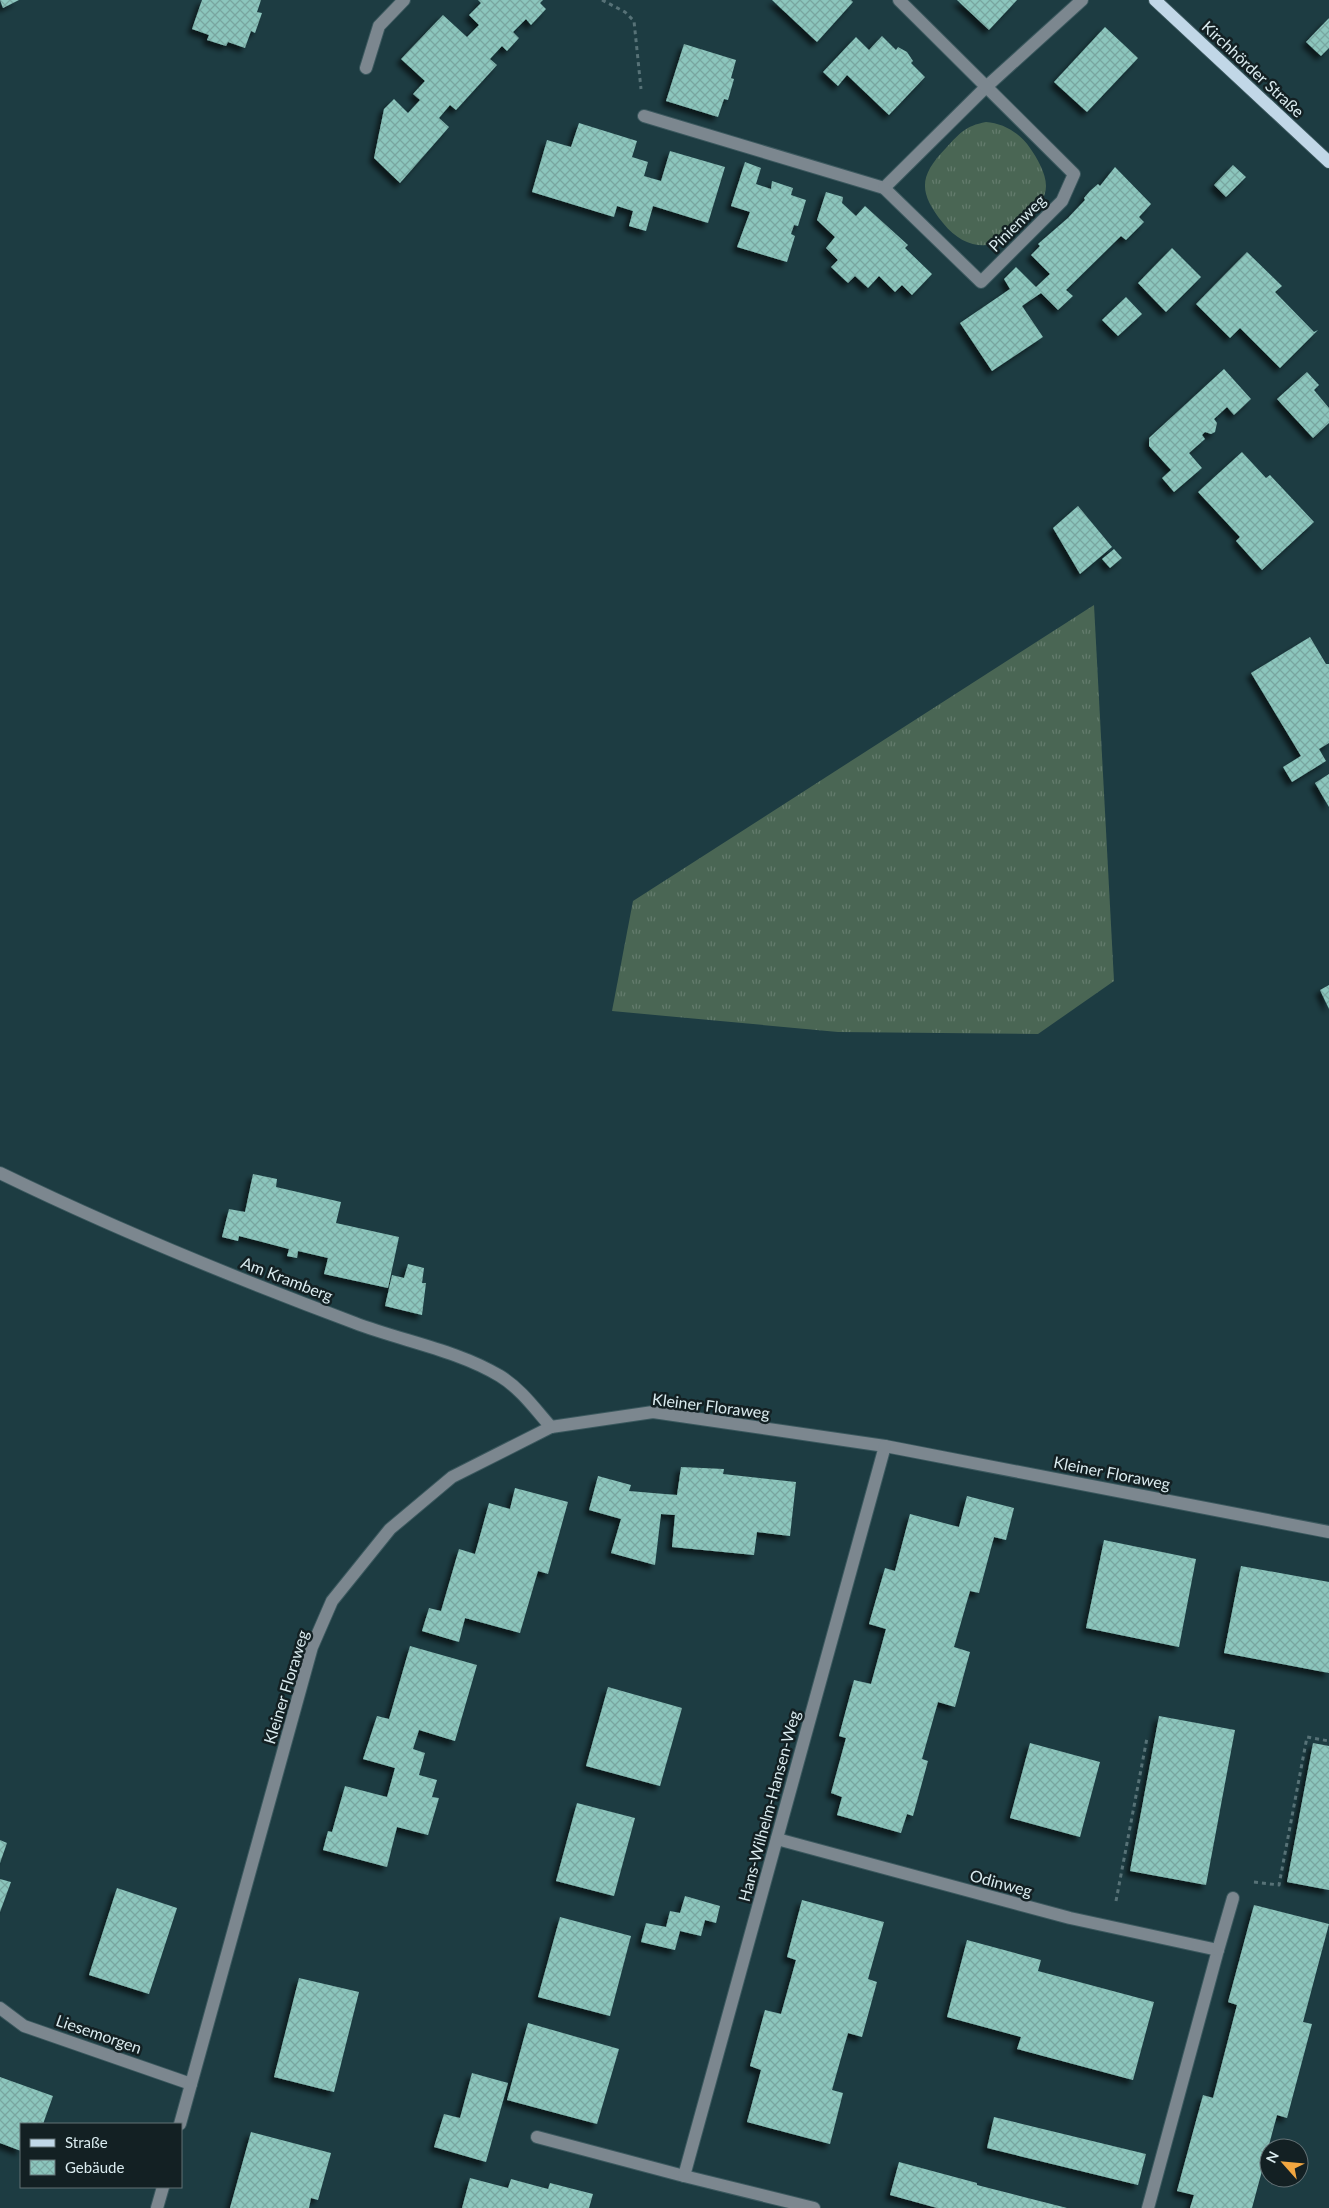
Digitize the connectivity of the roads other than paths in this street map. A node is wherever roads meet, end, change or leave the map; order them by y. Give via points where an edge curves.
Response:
1 (404, 0) edge
2 (899, 0) edge
3 (1082, 0) edge
4 (1155, 0) edge
5 (366, 68) dead end
6 (986, 87) junction
7 (644, 116) road end
8 (1329, 162) edge
9 (884, 188) junction
10 (0, 1173) edge
11 (550, 1427) junction
12 (885, 1446) junction
13 (1329, 1532) edge
14 (777, 1839) junction
15 (1234, 1898) road end
16 (1218, 1950) junction
17 (0, 2008) edge
18 (191, 2084) junction
19 (180, 2123) edge
20 (537, 2138) dead end
21 (684, 2176) junction
22 (163, 2188) edge
23 (157, 2208) edge
24 (814, 2208) edge
25 (1148, 2208) edge

1 - 5 street via 379,26
2 - 6 street, Pinienweg
3 - 6 street
4 - 8 main road, Kirchhörder Straße
6 - 9 street
6 - 9 street, Pinienweg via 1074,174 1062,201 981,282
7 - 9 street, Pinienweg
10 - 11 street, Am Kramberg via 167,1249 501,1376 523,1394
11 - 12 street, Kleiner Floraweg via 653,1412
11 - 18 street, Kleiner Floraweg via 452,1477 390,1529 332,1601 312,1648
12 - 13 street, Kleiner Floraweg
12 - 14 street, Hans-Wilhelm-Hansen-Weg
14 - 16 street, Odinweg via 1070,1918
14 - 21 street, Hans-Wilhelm-Hansen-Weg
15 - 16 street
16 - 25 street
17 - 18 street, Liesemorgen via 24,2026
18 - 19 street, Kleiner Floraweg
20 - 21 street
21 - 24 street
22 - 23 street

